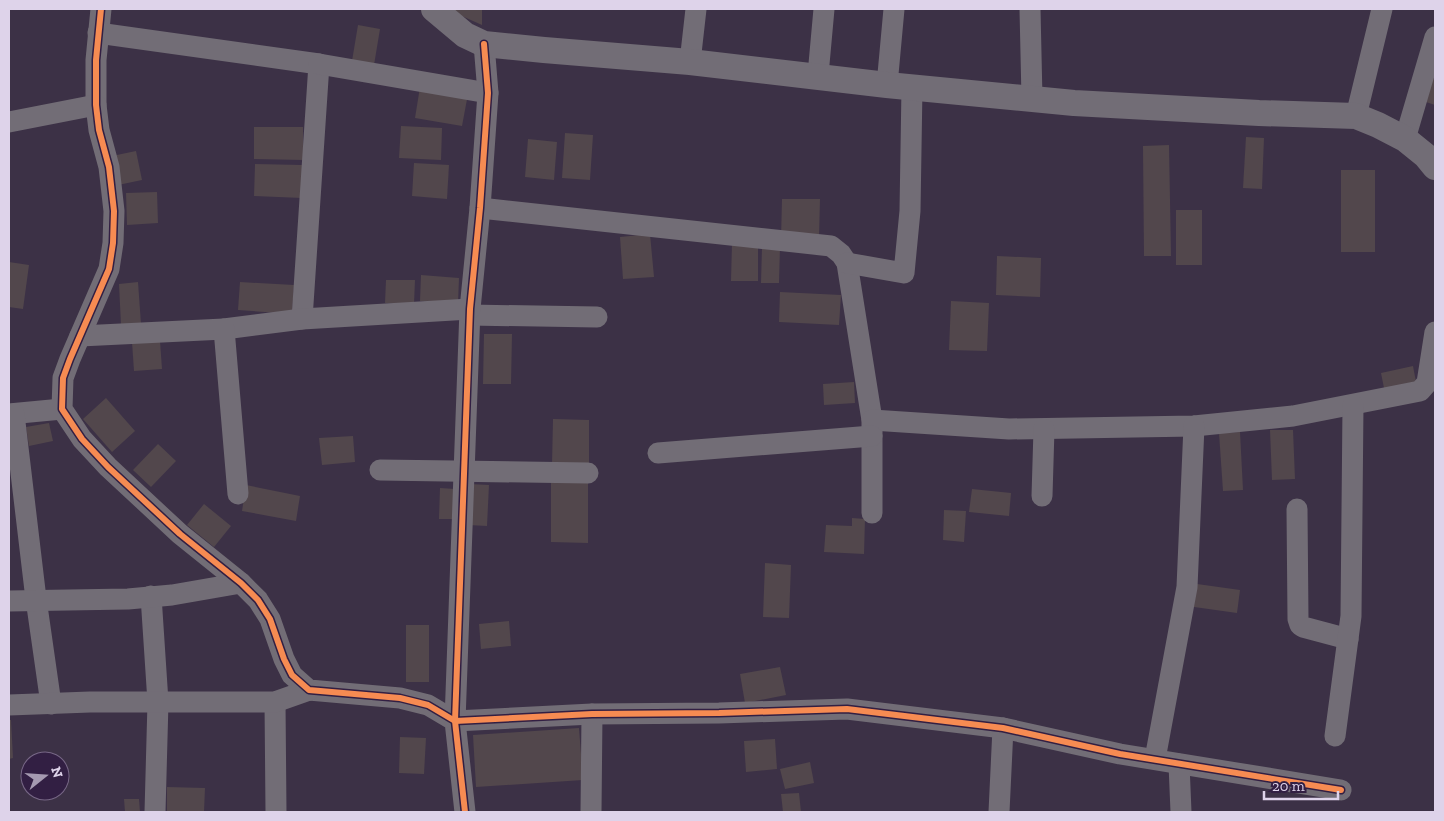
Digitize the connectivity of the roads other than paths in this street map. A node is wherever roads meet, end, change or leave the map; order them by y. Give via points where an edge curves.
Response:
1 (101, 9) edge
2 (434, 9) edge
3 (696, 9) edge
4 (824, 9) edge
5 (894, 9) edge
6 (1030, 9) edge
7 (1382, 9) edge
8 (98, 33) junction
9 (1435, 37) edge
10 (484, 44) junction
11 (690, 62) junction
12 (319, 64) junction
13 (818, 76) junction
14 (900, 86) junction
15 (488, 93) junction
16 (1032, 99) junction
17 (96, 105) junction
18 (1356, 116) junction
19 (9, 122) edge
20 (1405, 139) junction
21 (1435, 167) edge
22 (480, 208) junction
23 (847, 263) junction
24 (470, 312) junction
25 (597, 317) dead end
26 (302, 319) junction
27 (224, 329) junction
28 (1435, 332) edge
29 (80, 336) junction
30 (1353, 405) junction
31 (62, 409) junction
32 (11, 414) edge
33 (1194, 426) junction
34 (872, 428) junction
35 (1044, 429) junction
36 (658, 453) dead end
37 (380, 470) dead end
38 (463, 472) junction
39 (588, 473) dead end
40 (238, 494) dead end
41 (1042, 496) dead end
42 (1297, 509) dead end
43 (872, 513) dead end
44 (241, 583) junction
45 (151, 596) junction
46 (36, 599) junction
47 (9, 601) edge
48 (1348, 639) junction
49 (309, 690) junction
50 (158, 702) junction
51 (275, 702) junction
52 (51, 704) junction
53 (9, 705) edge
54 (592, 714) junction
55 (455, 721) junction
56 (1003, 728) junction
57 (1335, 736) dead end
58 (1155, 759) junction
59 (1180, 764) junction
60 (1341, 790) dead end
61 (155, 812) edge
62 (276, 812) edge
63 (464, 812) edge
64 (591, 812) edge
65 (999, 812) edge
66 (1181, 812) edge

1 - 8 street
2 - 10 street via 465,35
3 - 11 street
4 - 13 street
5 - 14 street
6 - 16 street
7 - 18 street
8 - 12 street
8 - 17 street
9 - 20 street
10 - 11 street
10 - 15 street
11 - 13 street
12 - 15 street
12 - 26 street
13 - 14 street
14 - 16 street
14 - 23 street via 910,211 904,273
15 - 22 street
16 - 18 street
17 - 19 street
17 - 29 street via 109,167 114,211 113,243 109,269
18 - 20 street
20 - 21 street
22 - 23 street via 831,246
22 - 24 street
23 - 34 street
24 - 25 street
24 - 26 street
24 - 38 street
26 - 27 street
27 - 29 street
27 - 40 street
28 - 30 street via 1428,383 1420,391
29 - 31 street via 63,378
30 - 33 street via 1293,416
30 - 48 street via 1352,598
31 - 32 street
31 - 44 street via 82,439 108,467 180,534
32 - 46 street
33 - 35 street
33 - 58 street via 1187,587
34 - 35 street
34 - 36 street
34 - 43 street
35 - 41 street
37 - 38 street
38 - 39 street
38 - 55 street
42 - 48 street via 1298,619 1303,627
44 - 45 street
44 - 49 street via 258,600 270,619 292,675
45 - 46 street
45 - 50 street
46 - 47 street
46 - 52 street
48 - 57 street
49 - 51 street
49 - 55 street via 400,698 428,706
50 - 51 street
50 - 52 street
50 - 61 street
51 - 62 street
52 - 53 street
54 - 55 street
54 - 56 street via 847,709
54 - 64 street
55 - 63 street
56 - 58 street
56 - 65 street
58 - 59 street
59 - 60 street
59 - 66 street

